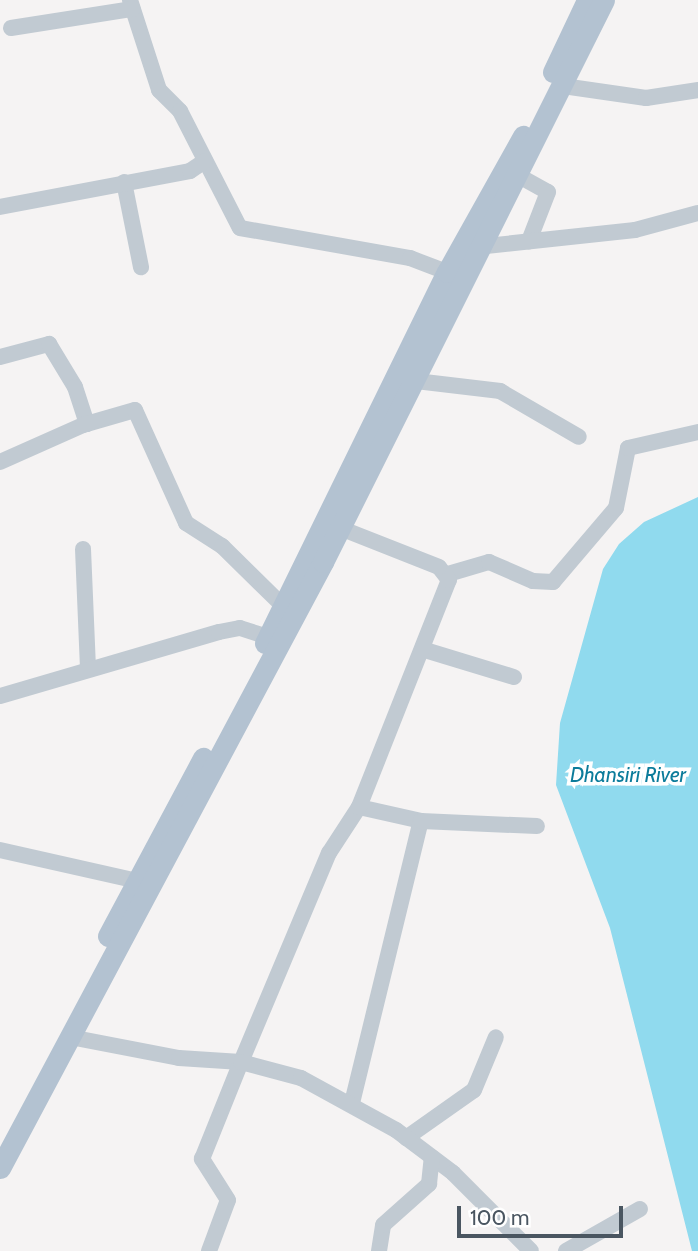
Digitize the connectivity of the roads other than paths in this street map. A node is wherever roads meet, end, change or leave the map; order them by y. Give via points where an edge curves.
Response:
1 (587, 0) edge
2 (604, 0) edge
3 (131, 5) edge
4 (11, 28) dead end
5 (563, 86) junction
6 (698, 90) edge
7 (205, 161) junction
8 (519, 176) junction
9 (124, 181) junction
10 (0, 207) edge
11 (698, 213) edge
12 (529, 241) junction
13 (486, 246) junction
14 (141, 267) dead end
15 (447, 272) junction
16 (0, 357) edge
17 (416, 381) junction
18 (87, 424) junction
19 (698, 432) edge
20 (579, 437) dead end
21 (0, 462) edge
22 (340, 528) junction
23 (83, 549) dead end
24 (449, 574) junction
25 (282, 605) junction
26 (268, 637) junction
27 (425, 650) junction
28 (88, 667) junction
29 (514, 677) dead end
30 (0, 696) edge
31 (359, 807) junction
32 (421, 821) junction
33 (537, 826) dead end
34 (0, 850) edge
35 (138, 881) junction
36 (70, 1037) junction
37 (496, 1037) dead end
38 (241, 1062) junction
39 (352, 1103) junction
40 (406, 1138) junction
41 (0, 1139) edge
42 (432, 1157) junction
43 (0, 1168) edge
44 (640, 1209) dead end
45 (209, 1251) edge
46 (379, 1251) edge
47 (531, 1251) edge
48 (566, 1251) edge

1 - 15 main road via 519,146
2 - 5 main road
3 - 4 street
3 - 7 street via 159,90 180,111
5 - 6 street via 646,98
5 - 8 main road
7 - 9 street via 190,171
7 - 15 street via 236,222 248,231 410,258
8 - 12 street via 548,192
8 - 13 main road
9 - 10 street
9 - 14 street
11 - 12 street via 635,230
12 - 13 street
13 - 17 main road
15 - 25 main road via 408,362
16 - 18 street via 50,344 75,387
17 - 20 street via 500,391
17 - 22 main road
18 - 21 street
18 - 25 street via 135,410 179,514
19 - 24 street via 628,448 616,508 553,582 533,581 489,562
22 - 24 street
22 - 36 main road
23 - 28 street
24 - 27 street
25 - 26 main road
26 - 28 street via 240,628
26 - 35 main road
27 - 29 street
27 - 31 street
28 - 30 street
31 - 32 street
31 - 38 street via 329,853
32 - 33 street
32 - 39 street
34 - 35 street
35 - 41 main road
36 - 38 street via 179,1058
36 - 43 main road
37 - 40 street via 474,1090
38 - 39 street via 300,1078
38 - 45 street via 202,1159 227,1195
39 - 40 street
40 - 42 street
42 - 46 street via 429,1184 388,1217 379,1233
42 - 47 street
44 - 48 street

